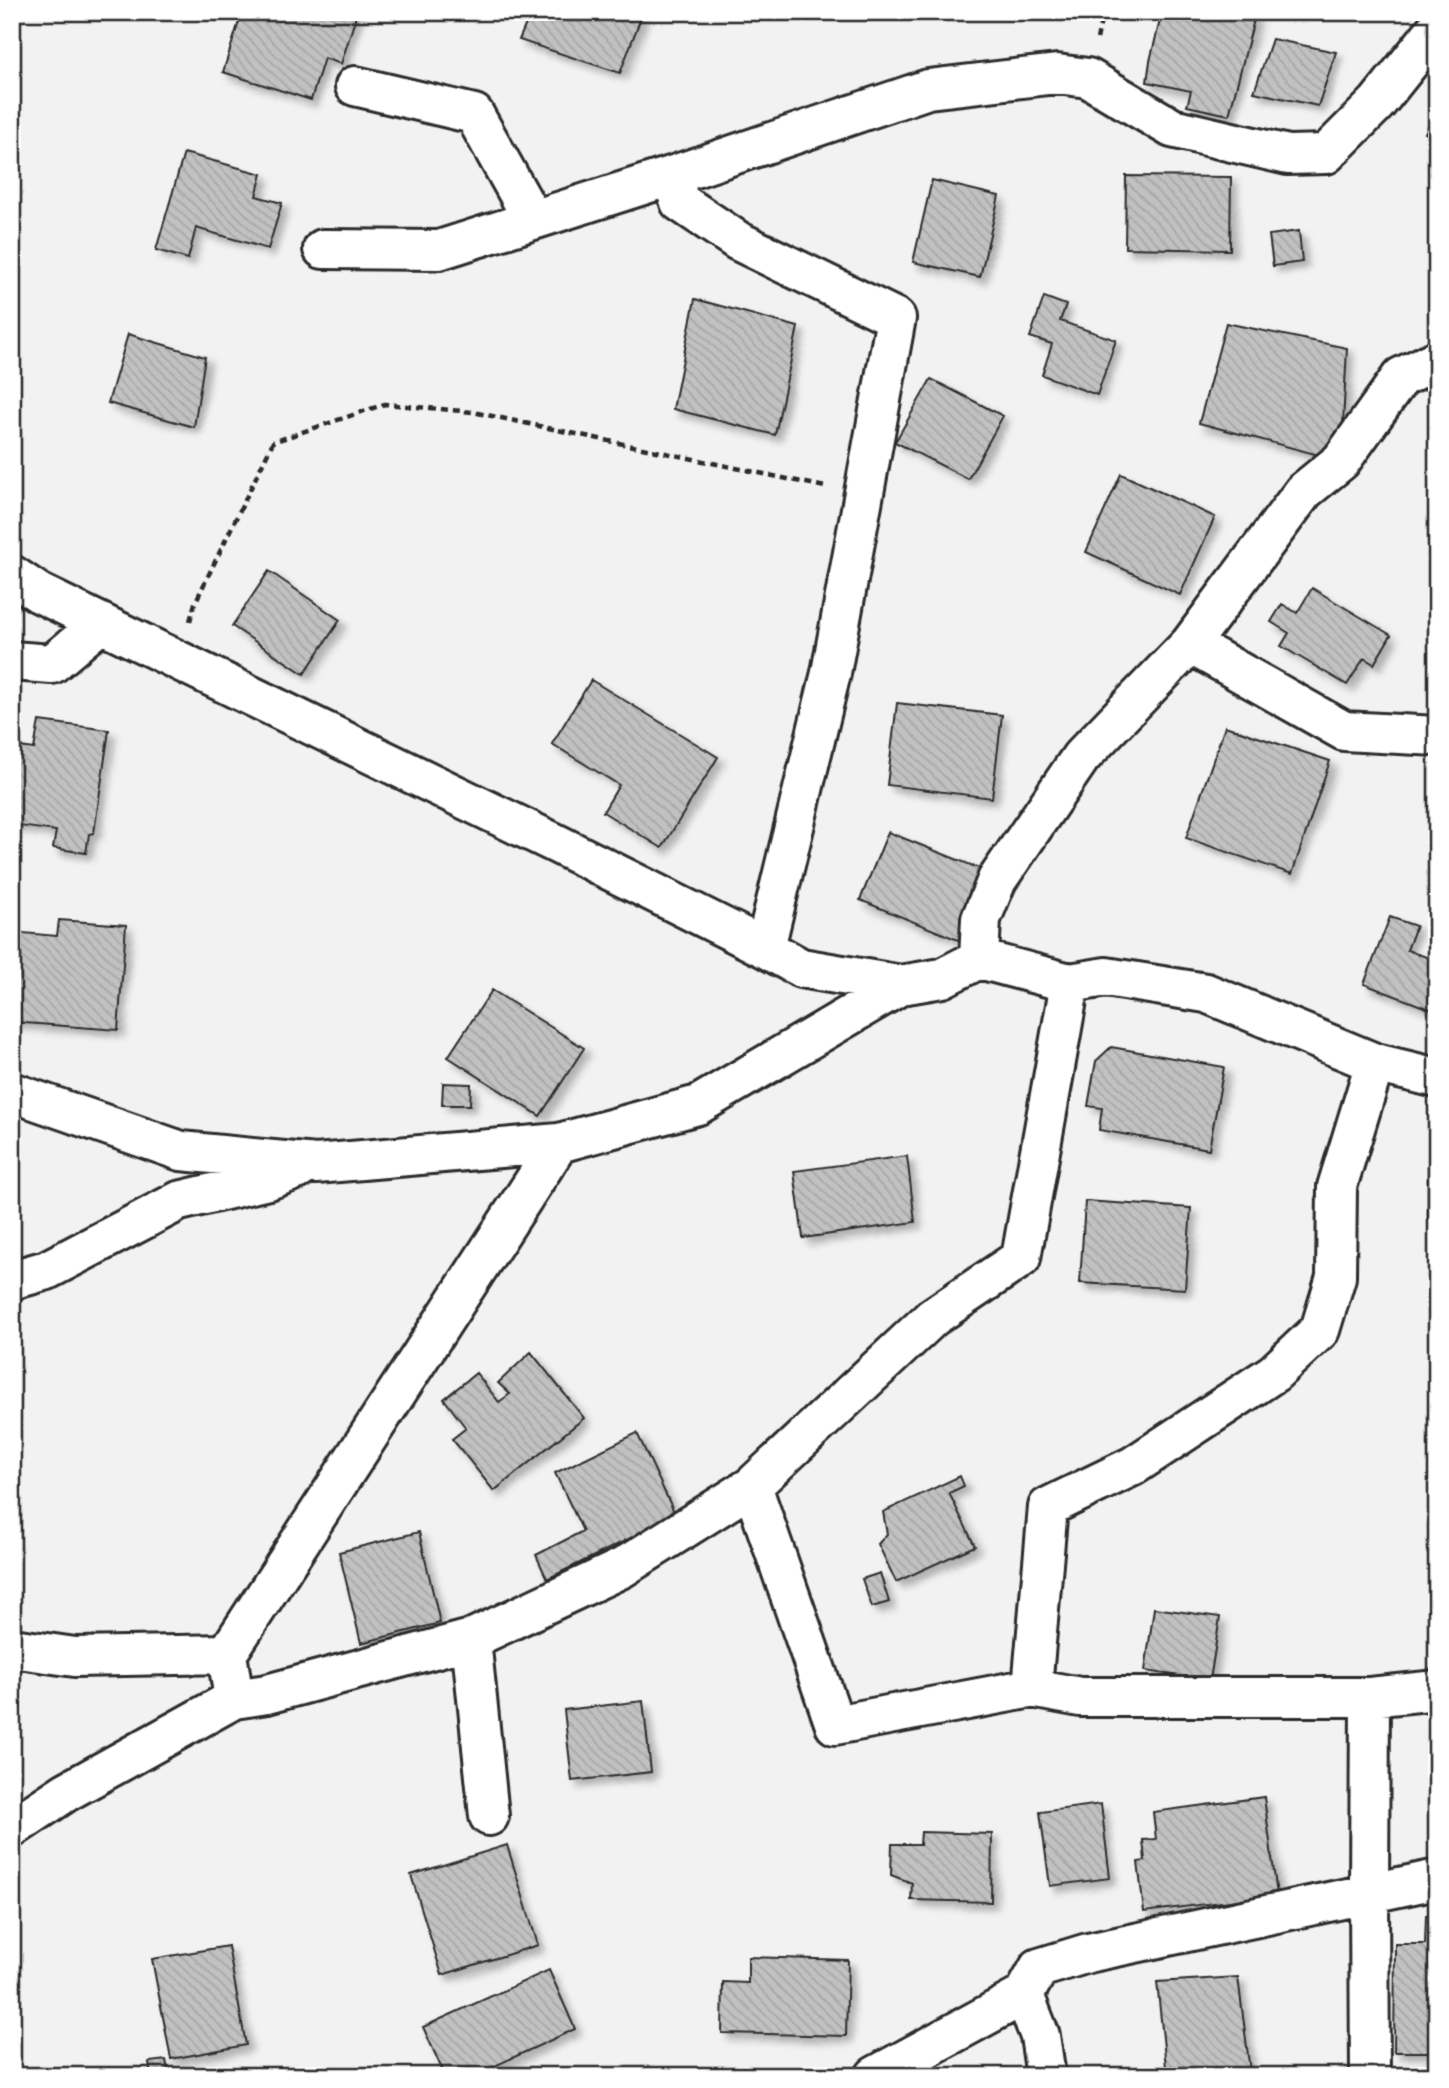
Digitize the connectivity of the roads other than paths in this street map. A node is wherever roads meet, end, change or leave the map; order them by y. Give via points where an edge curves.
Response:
1 (1437, 28) edge
2 (355, 86) dead end
3 (671, 176) junction
4 (534, 219) junction
5 (323, 249) dead end
6 (1437, 360) edge
7 (12, 575) edge
8 (101, 623) junction
9 (1190, 644) junction
10 (12, 661) edge
11 (1437, 736) edge
12 (765, 948) junction
13 (979, 959) junction
14 (1070, 983) junction
15 (901, 985) junction
16 (1375, 1063) junction
17 (1437, 1078) edge
18 (12, 1092) edge
19 (559, 1143) junction
20 (316, 1164) junction
21 (12, 1280) edge
22 (752, 1486) junction
23 (471, 1639) junction
24 (12, 1648) edge
25 (227, 1654) junction
26 (1032, 1688) junction
27 (1437, 1690) edge
28 (1370, 1697) junction
29 (234, 1699) junction
30 (489, 1816) dead end
31 (12, 1828) edge
32 (1437, 1879) edge
33 (1369, 1895) junction
34 (1024, 1995) junction
35 (875, 2076) edge
36 (1045, 2076) edge
37 (1370, 2076) edge

1 - 3 street via 1377,103 1326,154 1288,155 1172,128 1088,78 1056,74 928,89
2 - 4 street via 474,114
3 - 4 street
3 - 12 street via 680,202 738,241 896,317 831,673
4 - 5 street via 439,250
6 - 9 street via 1401,377 1341,461 1304,491
7 - 8 street via 38,593
8 - 10 street via 52,664
8 - 12 street
9 - 11 street via 1344,731
9 - 13 street via 1081,757 1020,846 981,919
12 - 15 street via 801,968
13 - 14 street
13 - 15 street via 942,978
14 - 16 street via 1106,977 1206,993
14 - 22 street via 1021,1258 933,1317
15 - 19 street via 698,1105
16 - 17 street
16 - 26 street via 1337,1186 1336,1277 1320,1329 1274,1373 1133,1466 1048,1507
18 - 20 street via 181,1151
19 - 20 street
19 - 25 street
20 - 21 street via 179,1201 47,1270
22 - 23 street via 622,1568
22 - 26 street via 835,1725
23 - 29 street
23 - 30 street
24 - 25 street via 75,1657
25 - 29 street
26 - 28 street via 1080,1697
27 - 28 street
28 - 33 street
29 - 31 street via 66,1792
32 - 33 street
33 - 34 street via 1088,1953 1039,1968
33 - 37 street
34 - 35 street
34 - 36 street via 1040,2036

